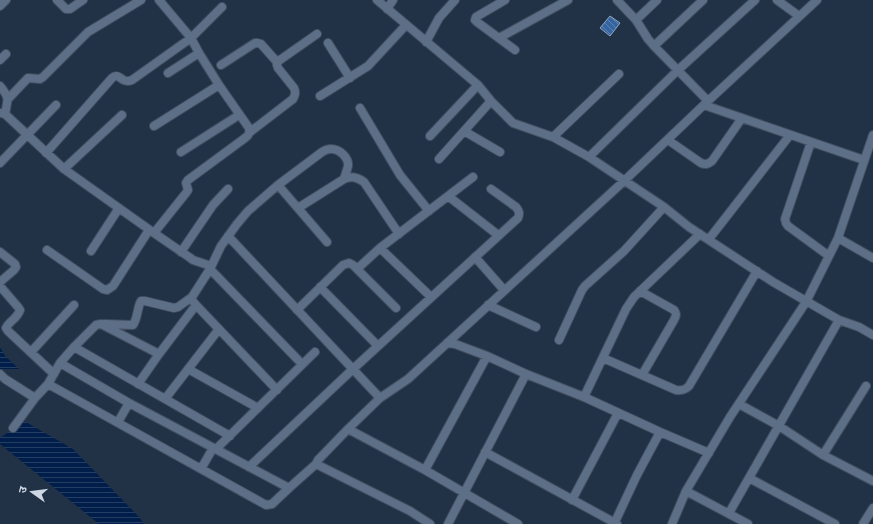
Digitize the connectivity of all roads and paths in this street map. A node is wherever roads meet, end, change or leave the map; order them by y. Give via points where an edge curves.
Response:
1 (6, 0) edge
2 (57, 0) edge
3 (83, 0) edge
4 (141, 0) edge
5 (159, 0) edge
6 (377, 0) edge
7 (393, 0) edge
8 (455, 0) edge
9 (505, 0) edge
10 (568, 0) edge
11 (616, 0) edge
12 (657, 0) edge
13 (703, 0) edge
14 (755, 0) edge
15 (777, 0) edge
16 (817, 0) edge
17 (0, 6) edge
18 (222, 7) dead end
19 (387, 9) junction
20 (799, 16) junction
21 (636, 20) junction
22 (406, 25) junction
23 (317, 34) dead end
24 (191, 38) junction
25 (499, 38) junction
26 (426, 42) junction
27 (328, 43) dead end
28 (654, 46) junction
29 (515, 50) dead end
30 (199, 53) junction
31 (277, 62) junction
32 (221, 65) dead end
33 (677, 71) junction
34 (168, 73) dead end
35 (619, 74) dead end
36 (350, 78) junction
37 (218, 85) junction
38 (478, 85) junction
39 (0, 86) edge
40 (320, 96) dead end
41 (8, 99) junction
42 (491, 102) junction
43 (706, 103) junction
44 (56, 105) dead end
45 (360, 108) dead end
46 (2, 113) edge
47 (122, 114) dead end
48 (239, 115) junction
49 (742, 118) junction
50 (154, 126) dead end
51 (464, 131) junction
52 (250, 132) junction
53 (27, 135) junction
54 (790, 135) junction
55 (873, 135) edge
56 (430, 136) dead end
57 (553, 137) junction
58 (668, 140) junction
59 (811, 142) junction
60 (46, 152) junction
61 (181, 152) dead end
62 (500, 152) dead end
63 (589, 157) junction
64 (440, 159) dead end
65 (864, 160) junction
66 (0, 163) edge
67 (64, 170) junction
68 (473, 177) dead end
69 (344, 179) junction
70 (624, 181) junction
71 (278, 185) junction
72 (228, 189) dead end
73 (491, 189) dead end
74 (448, 196) junction
75 (664, 207) junction
76 (119, 208) junction
77 (298, 208) junction
78 (429, 210) junction
79 (151, 232) junction
80 (399, 234) junction
81 (700, 234) junction
82 (228, 236) junction
83 (498, 236) junction
84 (838, 238) junction
85 (709, 239) junction
86 (327, 242) dead end
87 (380, 248) junction
88 (47, 250) dead end
89 (91, 251) dead end
90 (0, 252) edge
91 (181, 252) junction
92 (829, 256) junction
93 (872, 256) edge
94 (475, 257) junction
95 (210, 268) junction
96 (357, 269) junction
97 (756, 271) junction
98 (0, 282) edge
99 (0, 286) edge
100 (320, 287) junction
101 (504, 290) junction
102 (640, 291) junction
103 (192, 297) junction
104 (431, 298) junction
105 (806, 302) junction
106 (196, 305) junction
107 (488, 305) junction
108 (74, 306) dead end
109 (396, 308) dead end
110 (297, 310) junction
111 (839, 320) junction
112 (101, 324) junction
113 (536, 327) dead end
114 (219, 329) junction
115 (873, 335) edge
116 (560, 340) dead end
117 (453, 344) junction
118 (378, 346) junction
119 (74, 347) junction
120 (31, 352) junction
121 (315, 352) dead end
122 (159, 354) junction
123 (487, 356) junction
124 (603, 358) junction
125 (60, 363) junction
126 (302, 364) junction
127 (352, 369) junction
128 (188, 370) junction
129 (0, 374) edge
130 (54, 374) junction
131 (526, 374) junction
132 (642, 375) junction
133 (48, 384) junction
134 (138, 384) junction
135 (866, 386) dead end
136 (277, 390) junction
137 (584, 397) junction
138 (35, 398) junction
139 (380, 398) junction
140 (165, 399) junction
141 (129, 403) junction
142 (739, 404) junction
143 (258, 408) junction
144 (618, 413) junction
145 (118, 422) junction
146 (779, 426) junction
147 (13, 428) dead end
148 (348, 428) junction
149 (660, 432) junction
150 (230, 436) junction
151 (214, 448) junction
152 (485, 452) junction
153 (709, 453) junction
154 (823, 454) junction
155 (316, 464) junction
156 (249, 467) junction
157 (201, 469) junction
158 (425, 470) junction
159 (749, 478) junction
160 (873, 481) edge
161 (289, 488) junction
162 (686, 491) junction
163 (464, 493) junction
164 (572, 500) junction
165 (873, 508) edge
166 (729, 514) junction
167 (430, 524) edge
168 (448, 524) edge
169 (518, 524) edge
170 (615, 524) edge
171 (672, 524) edge
172 (748, 524) edge
173 (835, 524) edge
174 (863, 524) edge

1 - 17 street
2 - 3 street via 66,9
4 - 41 street via 88,32 43,77 28,78
5 - 24 street
6 - 19 street
7 - 19 street
8 - 26 street via 439,18
9 - 25 street via 475,20
10 - 25 street
11 - 21 street
12 - 21 street
13 - 28 street
14 - 33 street
15 - 20 street
16 - 20 street
18 - 24 street
19 - 22 street
20 - 43 street
21 - 28 street
22 - 26 street
22 - 36 street via 368,66
23 - 31 street
24 - 30 street
24 - 60 street via 132,80 125,81 118,76 112,78
25 - 29 street
26 - 38 street
27 - 36 street
28 - 33 street
30 - 34 street
30 - 37 street
31 - 32 street via 258,42
31 - 52 street via 278,68 294,88 295,96
33 - 43 street
33 - 63 street
35 - 57 street
36 - 40 street
37 - 48 street
37 - 50 street
38 - 42 street
38 - 56 street
39 - 41 street
41 - 46 street
42 - 51 street
42 - 57 street via 513,122
43 - 49 street
43 - 58 street
44 - 53 street
45 - 78 street via 400,176
46 - 53 street
47 - 67 street
48 - 52 street
48 - 61 street
49 - 54 street
49 - 58 street via 709,163 701,164
51 - 62 street
51 - 64 street
52 - 79 street via 188,180 186,193
53 - 60 street
53 - 66 street
54 - 59 street
54 - 85 street
55 - 65 street
57 - 63 street
58 - 70 street
59 - 65 street
59 - 92 street via 785,219 788,226
60 - 67 street
63 - 70 street
65 - 84 street
67 - 76 street
68 - 74 street
69 - 71 street via 347,160 342,153 331,149 322,152
69 - 77 street
69 - 80 street via 354,177 364,182
70 - 75 street
70 - 101 street
71 - 77 street
71 - 82 street via 248,211
72 - 91 street via 212,205
73 - 83 street via 519,210 518,218
74 - 78 street
74 - 83 street
75 - 81 street
75 - 116 street via 624,251 585,286
76 - 79 street
76 - 89 street
77 - 86 street
78 - 80 street
79 - 88 street via 113,286 107,290 103,290
79 - 91 street
80 - 87 street
81 - 85 street
81 - 102 street
82 - 95 street
82 - 110 street
83 - 94 street
84 - 92 street
84 - 93 street
85 - 97 street
87 - 96 street
87 - 104 street
90 - 98 street via 16,267
91 - 95 street
92 - 105 street
94 - 101 street
94 - 104 street
95 - 103 street
95 - 126 street
96 - 100 street via 346,263
96 - 109 street
97 - 105 street
97 - 132 street via 687,389 676,390
99 - 120 street via 20,310 6,328
100 - 110 street
100 - 118 street
101 - 107 street
102 - 124 street via 626,309
102 - 132 street via 676,313
103 - 106 street
103 - 112 street via 174,308 141,301 134,325
104 - 118 street
105 - 111 street
105 - 142 street
106 - 114 street
106 - 122 street
107 - 113 street
107 - 117 street
108 - 120 street
110 - 127 street
111 - 115 street
111 - 146 street
112 - 119 street via 96,324
112 - 122 street
114 - 128 street
114 - 136 street
117 - 123 street
117 - 139 street
118 - 127 street
119 - 125 street
119 - 134 street
120 - 130 street
121 - 126 street
122 - 134 street
123 - 131 street
123 - 158 street
124 - 132 street
124 - 137 street
125 - 130 street
125 - 141 street
126 - 136 street
127 - 139 street
127 - 156 street
128 - 140 street
128 - 143 street
129 - 138 street
130 - 133 street
131 - 137 street
131 - 152 street
133 - 138 street
133 - 145 street
134 - 140 street
135 - 154 street
136 - 143 street
137 - 144 street
138 - 147 street
139 - 148 street
140 - 150 street
141 - 145 street
141 - 151 street
142 - 146 street
142 - 153 street
143 - 150 street
144 - 149 street
144 - 164 street
145 - 157 street
146 - 154 street
146 - 159 street
148 - 155 street
148 - 158 street
149 - 153 street
149 - 170 street
150 - 151 street
151 - 156 street
151 - 157 street
152 - 163 street
152 - 164 street
153 - 162 street
154 - 160 street
155 - 161 street
155 - 167 street via 410,511
156 - 161 street
157 - 161 street via 266,505 272,504
158 - 163 street
159 - 166 street
159 - 173 street
162 - 166 street
162 - 171 street
163 - 168 street
163 - 169 street
164 - 170 street
165 - 174 street
166 - 172 street

